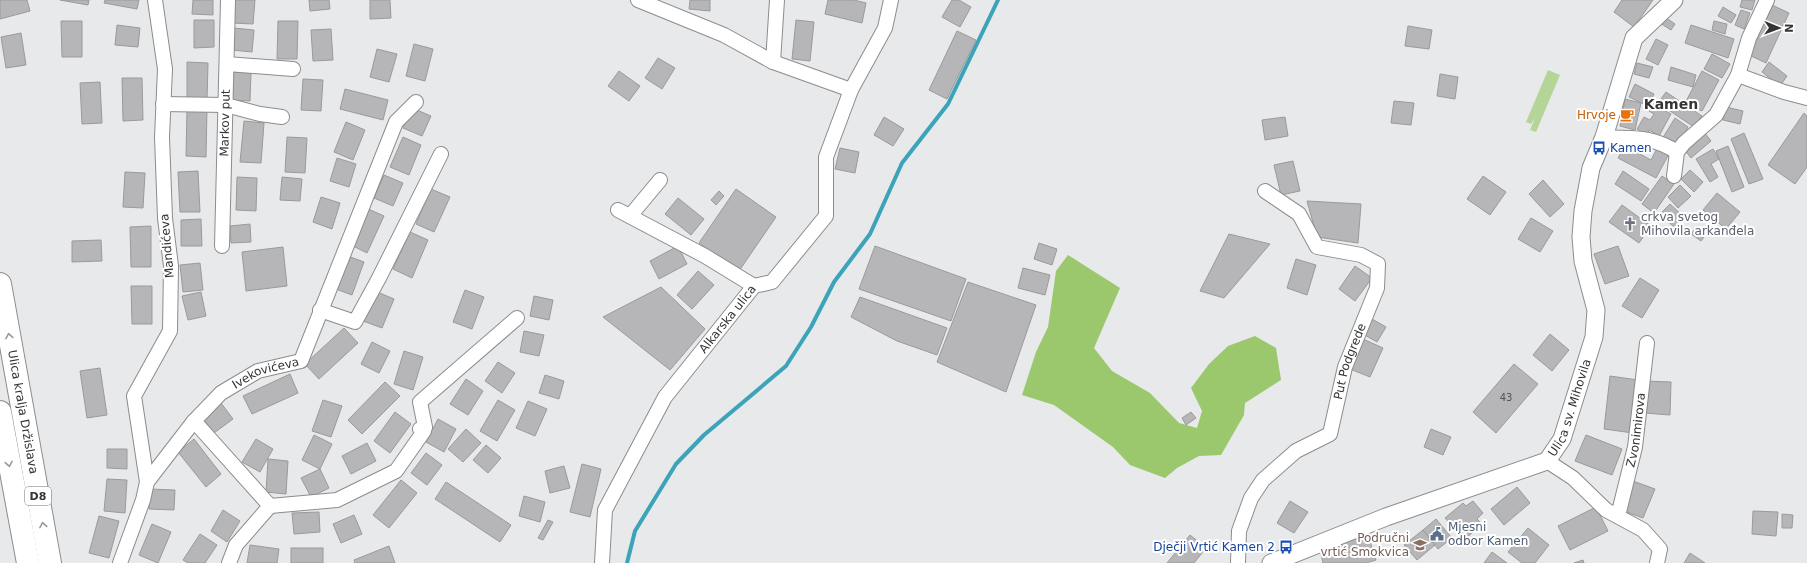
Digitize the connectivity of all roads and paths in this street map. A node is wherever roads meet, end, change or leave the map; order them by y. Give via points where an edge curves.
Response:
1 (155, 0) edge
2 (228, 0) edge
3 (638, 0) edge
4 (777, 0) edge
5 (891, 0) edge
6 (1674, 0) edge
7 (1767, 0) edge
8 (773, 62) junction
9 (227, 64) junction
10 (293, 69) dead end
11 (1738, 75) junction
12 (851, 90) junction
13 (1807, 98) edge
14 (416, 102) dead end
15 (163, 104) junction
16 (226, 105) junction
17 (282, 117) dead end
18 (1604, 137) junction
19 (1677, 152) junction
20 (441, 154) dead end
21 (1674, 176) dead end
22 (660, 180) dead end
23 (1265, 191) dead end
24 (222, 246) dead end
25 (0, 284) edge
26 (754, 286) junction
27 (320, 310) junction
28 (517, 318) dead end
29 (1647, 343) dead end
30 (0, 412) edge
31 (194, 421) junction
32 (1547, 461) junction
33 (147, 482) junction
34 (270, 506) junction
35 (1618, 516) junction
36 (28, 563) edge
37 (50, 563) edge
38 (120, 563) edge
39 (229, 563) edge
40 (602, 563) edge
41 (1238, 563) edge
42 (1271, 563) edge
43 (1656, 563) edge

1 - 15 street, Mandićeva via 165,69
2 - 9 street, Markov put
3 - 8 street via 724,35
4 - 8 street
5 - 12 street, Alkarska ulica via 885,28
6 - 18 street, Ulica sv. Mihovila via 1634,38
7 - 11 street via 1749,38
8 - 12 street
9 - 10 street
9 - 16 street, Markov put
11 - 13 street
11 - 19 street via 1716,115
12 - 26 street, Alkarska ulica via 826,157 826,216 772,282
14 - 27 street, Ivekovićeva via 396,122
15 - 16 street
15 - 33 street, Mandićeva via 165,218 171,266 170,331 134,396
16 - 17 street
16 - 24 street, Markov put
18 - 19 street via 1652,139
18 - 32 street, Ulica sv. Mihovila via 1591,168 1581,237 1596,310 1594,337 1562,439
19 - 21 street
20 - 27 street via 355,322
22 - 26 street via 624,213 705,256
23 - 41 street, Put Podgrede via 1299,214 1317,247 1361,255 1378,264 1377,288 1345,367 1330,434 1296,451 1263,480 1251,498 1239,531
37 -> 25 highway, Ulica kralja Držislava / D8
26 - 40 street, Alkarska ulica via 665,397 606,510
27 - 31 street, Ivekovićeva via 301,361 258,371 222,393
28 - 34 street via 420,402 425,427 420,429 424,431 396,471 337,500
29 - 35 street, Zvonimirova via 1635,447
30 -> 36 highway, Ulica kralja Držislava / D8
31 - 33 street, Ivekovićeva
31 - 34 street
32 - 35 street via 1573,478 1606,510
32 - 42 street, Ulica sv. Mihovila via 1386,517
33 - 38 street, Ivekovićeva
34 - 39 street via 236,546
35 - 43 street via 1643,530 1660,549

